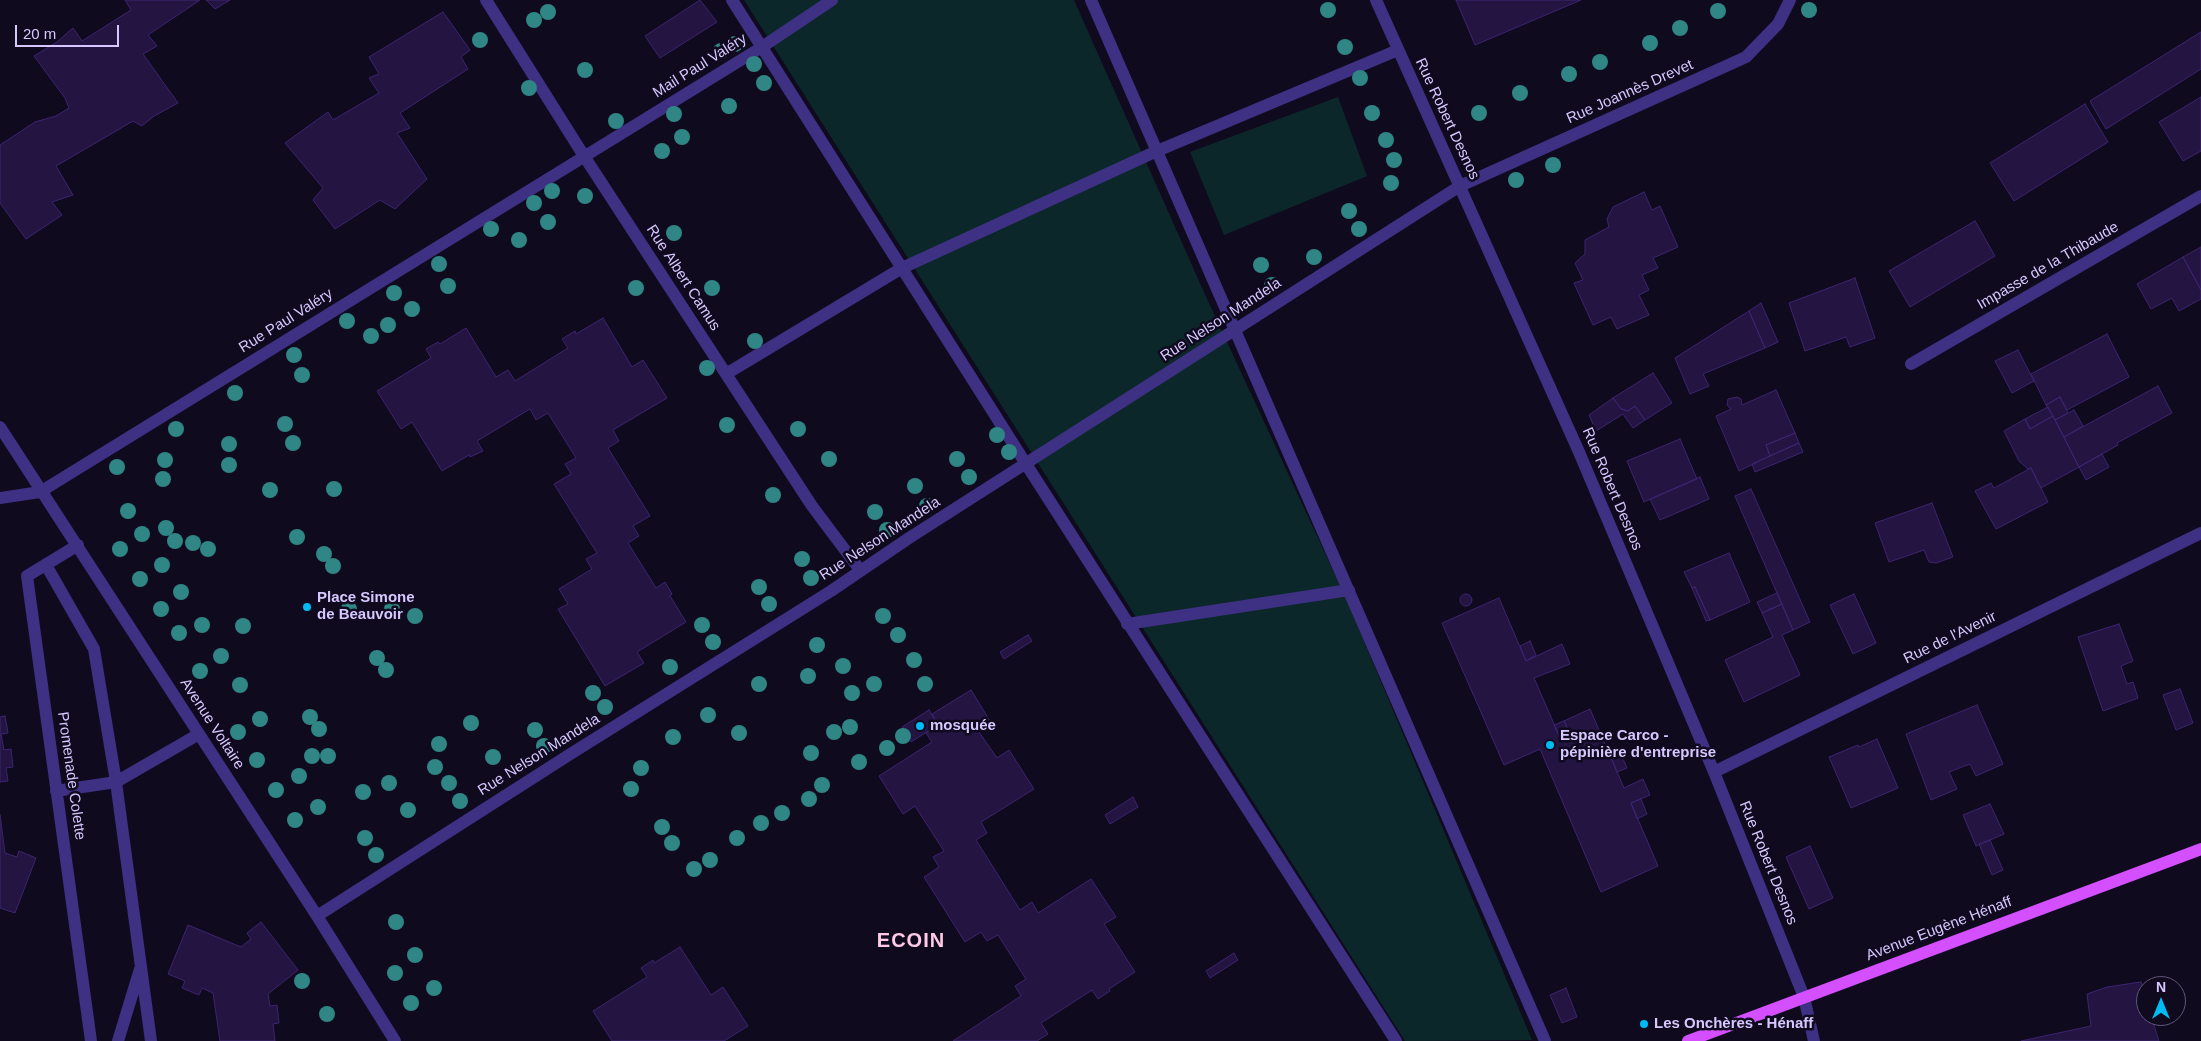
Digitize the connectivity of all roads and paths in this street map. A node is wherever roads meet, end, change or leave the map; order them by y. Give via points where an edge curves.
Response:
1 (486, 0) edge
2 (732, 0) edge
3 (832, 0) edge
4 (1091, 0) edge
5 (1376, 0) edge
6 (1790, 0) edge
7 (762, 47) junction
8 (1398, 50) junction
9 (1157, 151) junction
10 (584, 156) junction
11 (1460, 186) junction
12 (2201, 196) edge
13 (902, 268) junction
14 (1235, 330) junction
15 (1911, 364) dead end
16 (726, 374) junction
17 (0, 427) edge
18 (1026, 464) junction
19 (40, 492) junction
20 (0, 498) edge
21 (2201, 533) edge
22 (78, 545) junction
23 (46, 565) junction
24 (860, 570) junction
25 (1348, 590) junction
26 (1128, 624) junction
27 (199, 734) junction
28 (1714, 772) junction
29 (116, 782) junction
30 (56, 791) junction
31 (2201, 849) edge
32 (317, 916) junction
33 (141, 966) junction
34 (1804, 997) junction
35 (91, 1041) edge
36 (118, 1041) edge
37 (151, 1041) edge
38 (395, 1041) edge
39 (1396, 1041) edge
40 (1545, 1041) edge
41 (1688, 1041) edge
42 (1814, 1041) edge

1 - 10 street, Rue Albert Camus
2 - 7 street
3 - 7 street, Mail Paul Valéry
4 - 9 street
5 - 8 street, Rue Robert Desnos
6 - 11 street, Rue Joannès Drevet via 1778,24 1746,57
7 - 10 street, Mail Paul Valéry
7 - 13 street
8 - 9 street
8 - 11 street, Rue Robert Desnos
9 - 13 street
9 - 14 street
10 - 16 street, Rue Albert Camus
10 - 19 street, Rue Paul Valéry
11 - 14 street, Rue Nelson Mandela
11 - 28 street, Rue Robert Desnos
12 - 15 street, Impasse de la Thibaude
13 - 16 street
13 - 18 street
14 - 18 street, Rue Nelson Mandela
14 - 25 street
16 - 24 street, Rue Albert Camus via 812,506
17 - 19 street, Avenue Voltaire
18 - 24 street, Rue Nelson Mandela
18 - 26 street
19 - 20 street, Rue Paul Valéry
19 - 22 street, Avenue Voltaire
21 - 28 street, Rue de l'Avenir
22 - 23 street, Promenade Colette
22 - 27 street, Avenue Voltaire
23 - 29 street via 94,649
23 - 30 street, Promenade Colette via 27,576
24 - 32 street, Rue Nelson Mandela
25 - 26 street
25 - 40 street
26 - 39 street
27 - 29 street
27 - 32 street, Avenue Voltaire
28 - 34 street, Rue Robert Desnos
29 - 30 street
29 - 33 street
30 - 35 street, Promenade Colette
31 - 34 main road, Avenue Eugène Hénaff
32 - 38 street, Avenue Voltaire
33 - 36 street
33 - 37 street
34 - 41 main road, Avenue Eugène Hénaff
34 - 42 street, Rue Robert Desnos

